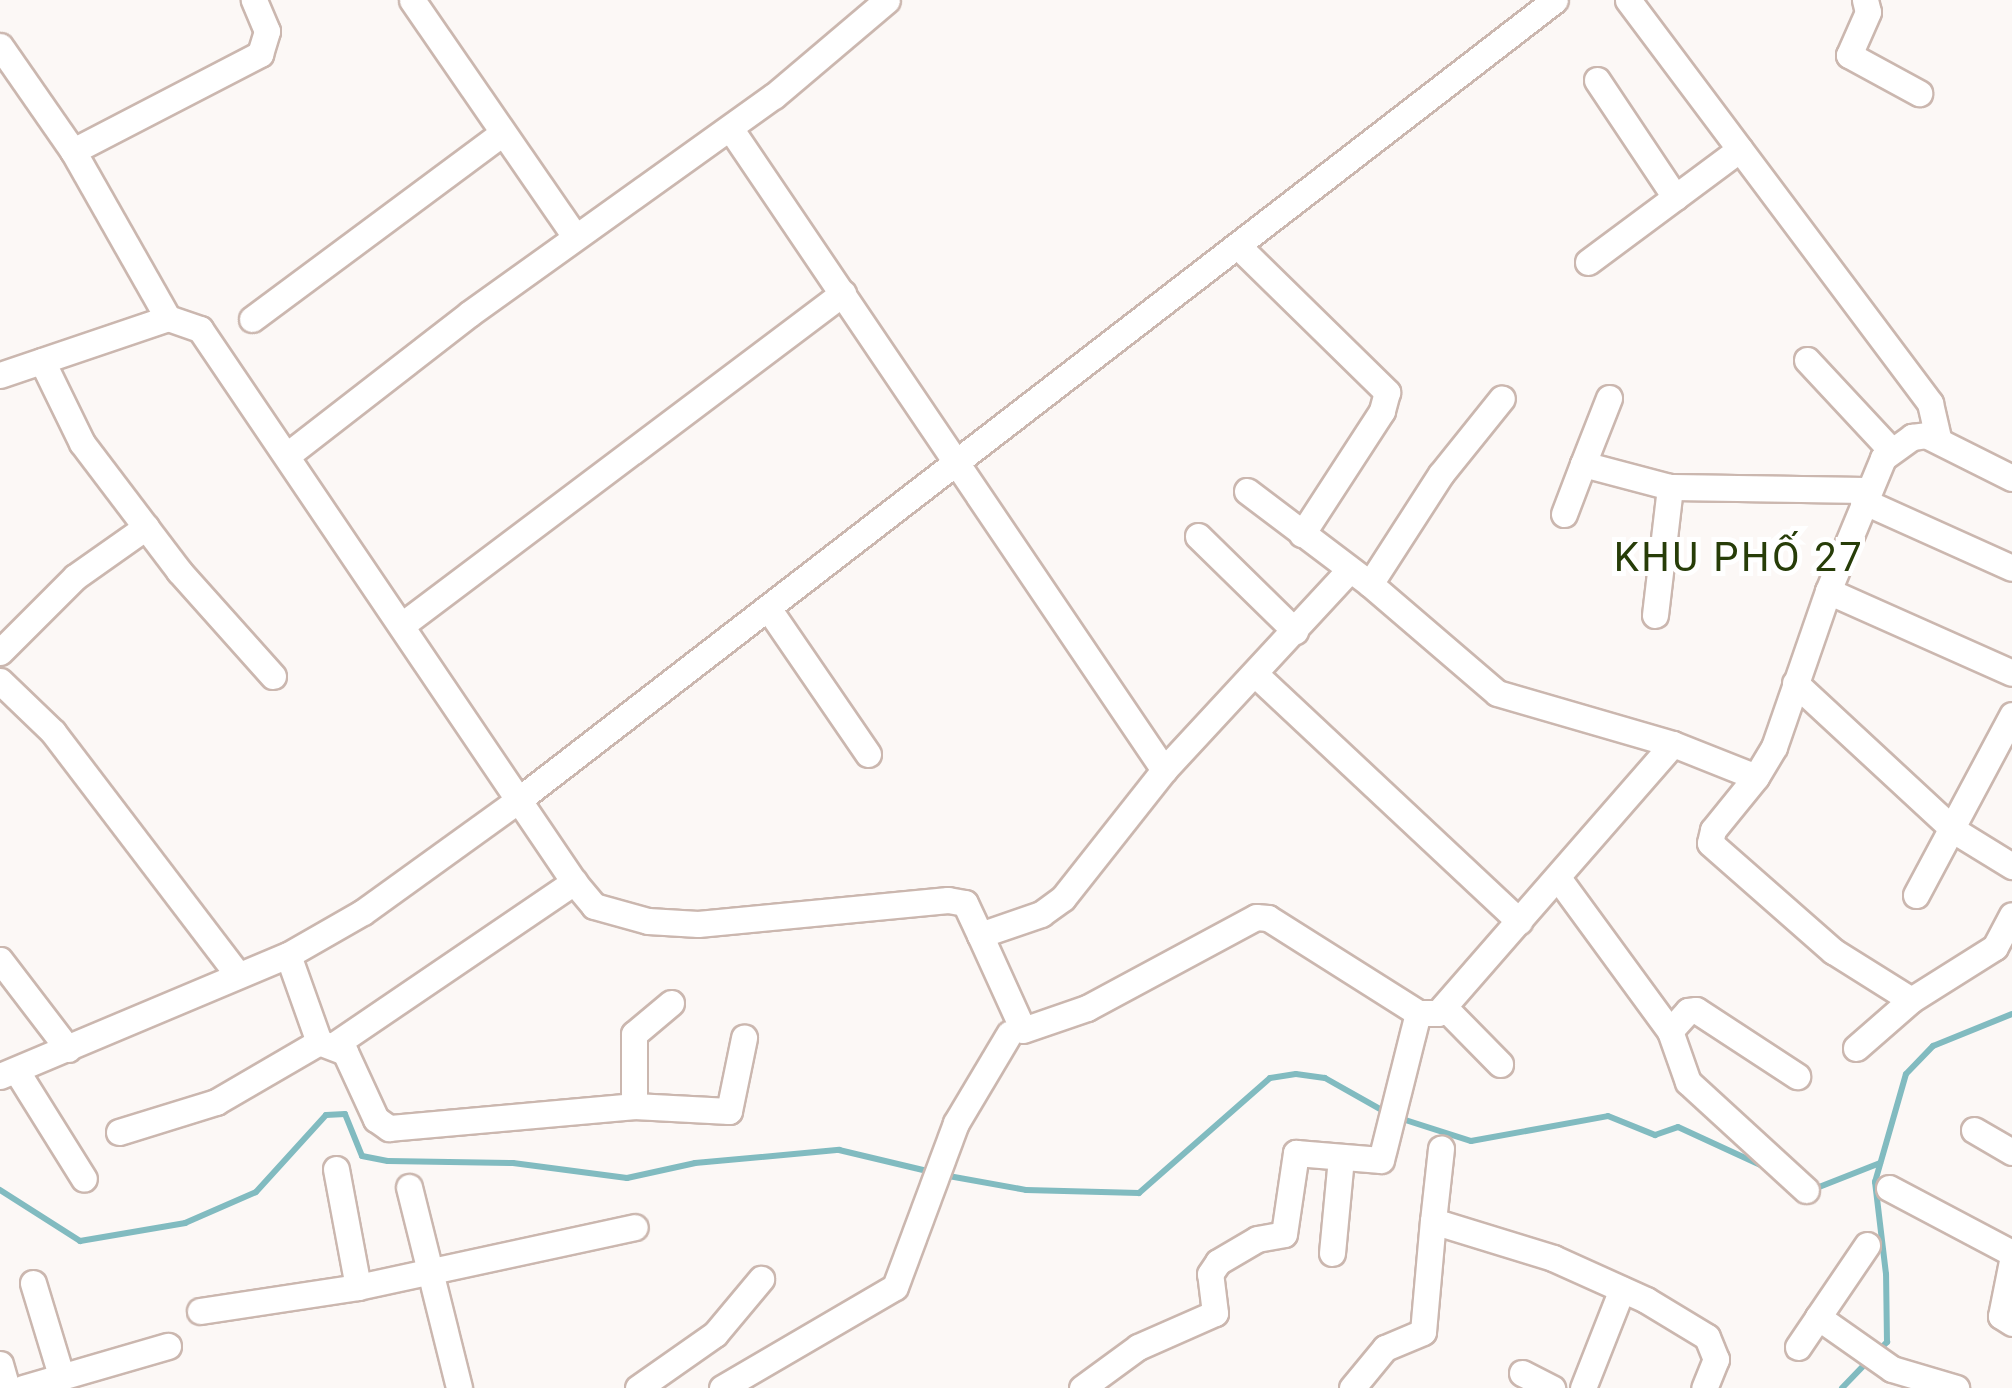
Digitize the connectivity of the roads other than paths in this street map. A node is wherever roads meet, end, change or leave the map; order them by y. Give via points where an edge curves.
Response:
1 (254, 0) edge
2 (412, 0) edge
3 (887, 0) edge
4 (1555, 0) edge
5 (1628, 0) edge
6 (1866, 0) edge
7 (0, 46) edge
8 (1597, 80) dead end
9 (1918, 94) dead end
10 (730, 128) junction
11 (502, 134) junction
12 (1740, 148) junction
13 (72, 150) junction
14 (1675, 197) junction
15 (575, 236) junction
16 (1238, 246) junction
17 (1588, 262) dead end
18 (843, 292) junction
19 (168, 318) junction
20 (252, 319) dead end
21 (1807, 360) dead end
22 (42, 361) junction
23 (0, 375) edge
24 (1502, 398) dead end
25 (1609, 398) dead end
26 (1938, 438) junction
27 (1891, 450) junction
28 (290, 453) junction
29 (956, 457) junction
30 (1582, 464) junction
31 (2012, 478) edge
32 (1670, 487) junction
33 (1247, 491) dead end
34 (1865, 496) junction
35 (1564, 514) dead end
36 (146, 527) junction
37 (1302, 534) junction
38 (1198, 536) dead end
39 (2012, 568) edge
40 (1360, 577) junction
41 (1828, 590) junction
42 (768, 608) junction
43 (1655, 615) dead end
44 (402, 626) junction
45 (1295, 631) junction
46 (0, 652) edge
47 (2012, 673) edge
48 (1255, 674) junction
49 (273, 676) dead end
50 (0, 681) edge
51 (1795, 684) junction
52 (2012, 715) edge
53 (1672, 744) junction
54 (868, 754) dead end
55 (1164, 770) junction
56 (1756, 777) junction
57 (516, 801) junction
58 (1955, 831) junction
59 (2012, 866) edge
60 (1558, 878) junction
61 (574, 882) junction
62 (1916, 896) dead end
63 (2012, 915) edge
64 (1519, 921) junction
65 (980, 936) junction
66 (288, 955) junction
67 (0, 960) edge
68 (238, 975) junction
69 (1911, 1000) junction
70 (671, 1003) dead end
71 (1444, 1006) junction
72 (1418, 1013) junction
73 (1670, 1031) junction
74 (1009, 1034) dead end
75 (744, 1038) dead end
76 (328, 1043) junction
77 (1856, 1048) dead end
78 (68, 1049) junction
79 (1500, 1064) dead end
80 (8, 1073) edge
81 (1796, 1076) dead end
82 (634, 1106) junction
83 (1974, 1130) dead end
84 (119, 1132) dead end
85 (1440, 1148) dead end
86 (2012, 1152) edge
87 (1341, 1158) junction
88 (336, 1169) dead end
89 (84, 1179) dead end
90 (408, 1187) dead end
91 (1890, 1188) dead end
92 (1806, 1190) dead end
93 (1432, 1221) junction
94 (635, 1227) dead end
95 (1867, 1246) dead end
96 (2012, 1253) edge
97 (1332, 1254) dead end
98 (2012, 1261) edge
99 (426, 1273) junction
100 (761, 1279) dead end
101 (33, 1283) dead end
102 (358, 1287) junction
103 (1622, 1289) junction
104 (200, 1310) dead end
105 (1818, 1317) junction
106 (2012, 1323) edge
107 (168, 1346) dead end
108 (1798, 1347) dead end
109 (0, 1364) edge
110 (1522, 1373) dead end
111 (61, 1375) junction
112 (7, 1388) edge
113 (23, 1388) edge
114 (459, 1388) edge
115 (638, 1388) edge
116 (722, 1388) edge
117 (1082, 1388) edge
118 (1352, 1388) edge
119 (1552, 1388) edge
120 (1583, 1388) edge
121 (1704, 1388) edge
122 (1956, 1388) edge

1 - 13 street via 267,31 260,54
2 - 11 street
3 - 10 street
4 - 16 street
5 - 12 street
6 - 9 street via 1868,12 1849,55
7 - 13 street
8 - 14 street
10 - 15 street
10 - 18 street
11 - 15 street
11 - 20 street
12 - 14 street
12 - 26 street via 1930,403
13 - 19 street
14 - 17 street
15 - 28 street
16 - 29 street
16 - 37 street via 1387,392 1382,411
18 - 29 street
18 - 44 street
19 - 22 street
19 - 28 street via 200,329
21 - 27 street
22 - 23 street
22 - 36 street via 82,443
24 - 40 street
25 - 30 street
26 - 27 street via 1912,437
26 - 31 street
27 - 34 street
28 - 44 street
29 - 42 street
29 - 55 street
30 - 32 street
30 - 35 street
32 - 34 street
32 - 43 street
33 - 37 street
34 - 39 street
34 - 41 street
36 - 46 street via 75,578
36 - 49 street
37 - 40 street
38 - 45 street
40 - 45 street
40 - 53 street via 1496,693
41 - 47 street
41 - 51 street
42 - 54 street
42 - 57 street
44 - 57 street
45 - 48 street
48 - 55 street
48 - 64 street
50 - 68 street via 53,732
51 - 56 street
51 - 58 street
52 - 58 street
53 - 56 street
53 - 60 street
55 - 65 street via 1064,898 1041,914
56 - 69 street via 1712,830 1710,843 1832,950
57 - 61 street
57 - 66 street via 363,912
58 - 59 street
58 - 62 street
60 - 64 street
60 - 73 street
61 - 65 street via 594,906 682,923 956,900
61 - 76 street
63 - 69 street via 1995,946
64 - 71 street
65 - 72 street via 1023,1030 1087,1008 1256,917 1268,918
66 - 68 street
66 - 76 street
67 - 78 street
68 - 78 street
69 - 77 street
70 - 82 street via 634,1034
71 - 72 street via 1438,1013
71 - 79 street
72 - 87 street via 1381,1160
73 - 81 street via 1696,1010
73 - 92 street via 1688,1082
74 - 116 street via 934,1175 895,1287
75 - 82 street via 730,1111
76 - 82 street via 354,1064 376,1119 389,1128
76 - 84 street via 216,1102
78 - 80 street
80 - 89 street
83 - 86 street
85 - 93 street
87 - 97 street
87 - 117 street via 1296,1153 1284,1234 1256,1238 1218,1262 1210,1274 1216,1313 1138,1347
88 - 102 street
90 - 99 street
91 - 96 street
93 - 103 street via 1553,1258
93 - 118 street via 1423,1332 1385,1348
94 - 99 street
95 - 105 street
98 - 106 street via 2002,1316
99 - 102 street
99 - 114 street
100 - 115 street via 716,1334
101 - 111 street
102 - 104 street
103 - 120 street
103 - 121 street via 1715,1346
105 - 108 street
105 - 122 street via 1892,1369
107 - 111 street
109 - 112 street
110 - 119 street
111 - 113 street

